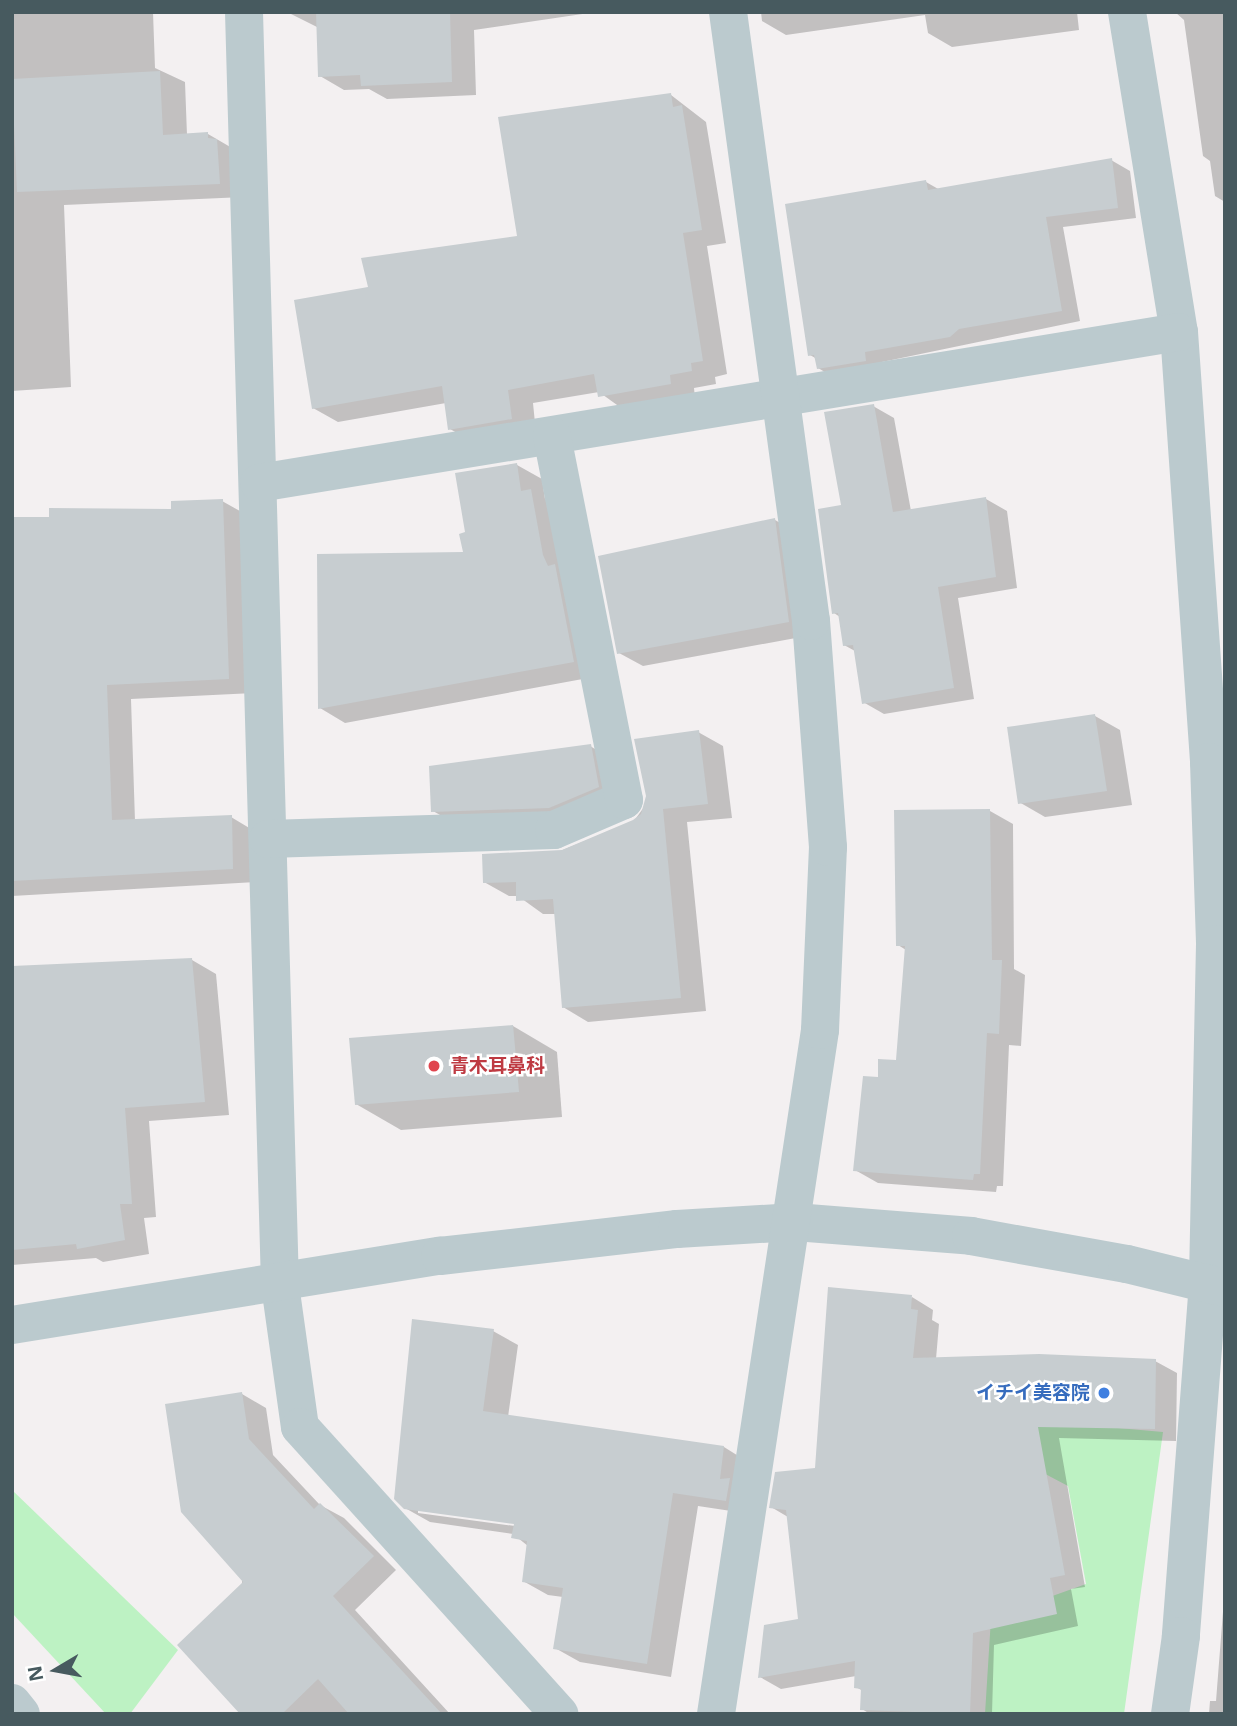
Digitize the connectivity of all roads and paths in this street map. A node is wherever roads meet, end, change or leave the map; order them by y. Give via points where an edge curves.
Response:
1 (244, 12) edge
2 (728, 12) edge
3 (1127, 12) edge
4 (1179, 332) junction
5 (781, 398) junction
6 (552, 436) junction
7 (259, 483) junction
8 (1210, 534) edge
9 (268, 839) junction
10 (1220, 944) edge
11 (794, 1222) junction
12 (280, 1285) junction
13 (1217, 1286) edge
14 (12, 1325) edge
15 (12, 1703) edge
16 (21, 1714) edge
17 (559, 1714) edge
18 (716, 1714) edge
19 (1170, 1714) edge

1 - 7 street
2 - 5 street
3 - 4 street
4 - 5 street
4 - 8 street
5 - 6 street
5 - 11 street via 811,621 828,847 820,1030
6 - 7 street
6 - 9 street via 624,800 554,830
7 - 9 street
8 - 10 street via 1209,762
9 - 12 street
10 - 13 street
11 - 12 street via 677,1229 440,1256
11 - 13 street via 971,1236
11 - 18 street
12 - 14 street
12 - 17 street via 300,1427
13 - 19 street
15 - 16 street

